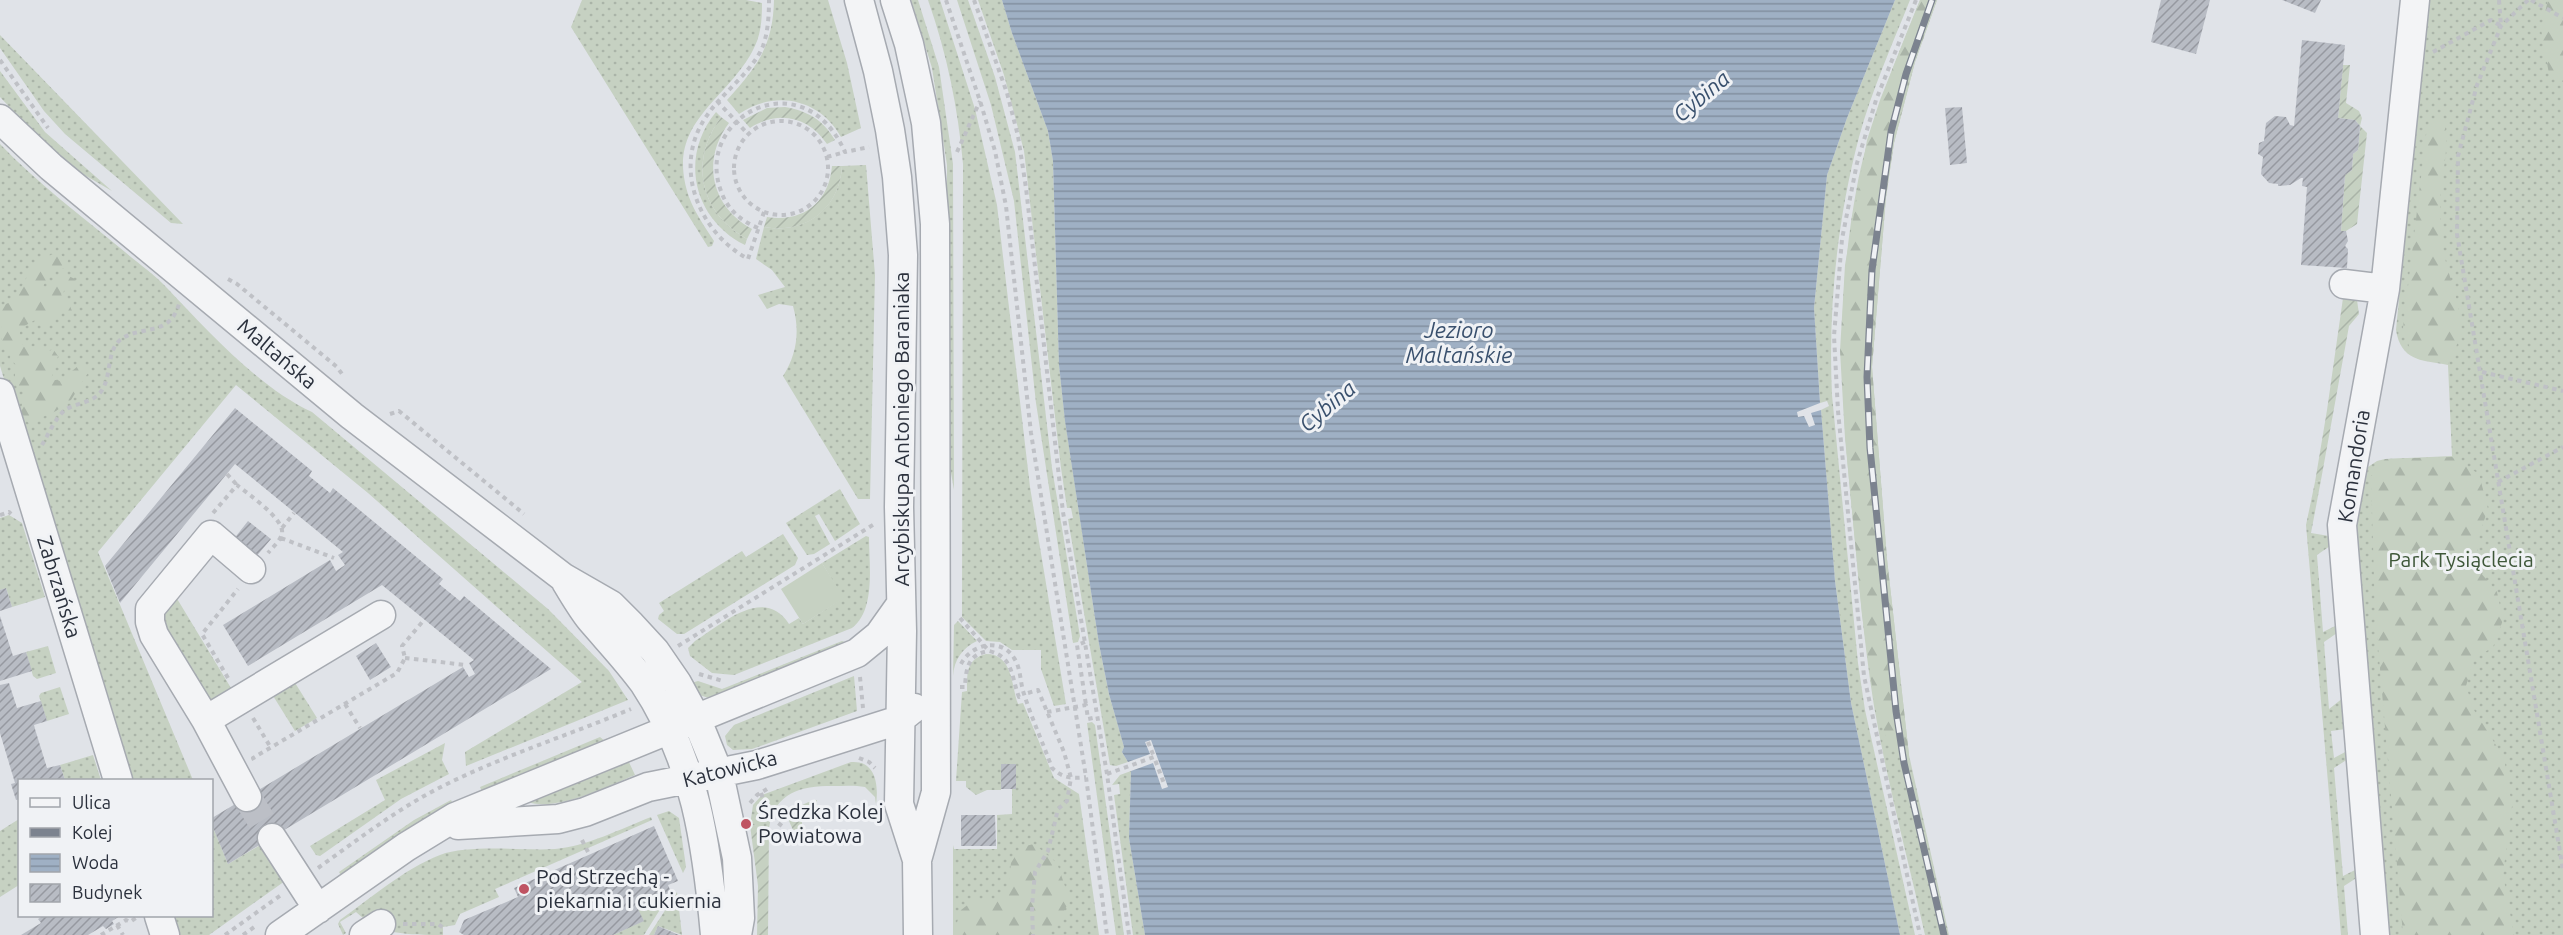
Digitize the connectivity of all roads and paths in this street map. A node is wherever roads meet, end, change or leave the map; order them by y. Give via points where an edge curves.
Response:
1 (769, 0) edge
2 (859, 0) edge
3 (895, 0) edge
4 (946, 0) edge
5 (974, 0) edge
6 (1916, 0) edge
7 (2415, 0) edge
8 (2499, 0) edge
9 (2529, 0) edge
10 (2563, 18) edge
11 (2501, 26) junction
12 (2410, 50) junction
13 (0, 60) edge
14 (717, 101) junction
15 (980, 101) junction
16 (0, 118) edge
17 (737, 121) junction
18 (747, 133) junction
19 (54, 135) dead end
20 (869, 136) dead end
21 (871, 146) junction
22 (845, 152) junction
23 (957, 152) dead end
24 (827, 157) junction
25 (873, 158) dead end
26 (764, 212) junction
27 (758, 228) junction
28 (223, 277) dead end
29 (2344, 284) dead end
30 (2385, 289) junction
31 (181, 296) dead end
32 (2482, 372) junction
33 (344, 378) dead end
34 (2563, 391) edge
35 (0, 393) edge
36 (385, 416) dead end
37 (2563, 447) edge
38 (20, 459) junction
39 (227, 474) dead end
40 (2498, 482) junction
41 (237, 484) junction
42 (294, 513) dead end
43 (209, 518) dead end
44 (532, 521) dead end
45 (282, 528) junction
46 (877, 533) dead end
47 (281, 538) junction
48 (334, 558) dead end
49 (254, 568) junction
50 (564, 578) junction
51 (901, 604) junction
52 (381, 615) dead end
53 (960, 619) dead end
54 (424, 620) dead end
55 (1085, 642) junction
56 (986, 646) junction
57 (989, 651) junction
58 (681, 656) dead end
59 (405, 658) junction
60 (858, 664) junction
61 (466, 665) dead end
62 (694, 673) dead end
63 (900, 673) junction
64 (959, 673) dead end
65 (727, 681) dead end
66 (953, 688) junction
67 (1028, 693) dead end
68 (1021, 696) dead end
69 (242, 700) junction
70 (345, 704) junction
71 (1086, 705) junction
72 (1075, 707) junction
73 (864, 709) dead end
74 (1047, 712) junction
75 (1097, 717) junction
76 (696, 718) junction
77 (206, 720) junction
78 (900, 720) junction
79 (360, 729) dead end
80 (668, 729) junction
81 (1148, 742) dead end
82 (271, 748) junction
83 (1154, 757) junction
84 (855, 758) dead end
85 (258, 767) dead end
86 (884, 768) dead end
87 (719, 774) junction
88 (1107, 774) junction
89 (1086, 777) junction
90 (1071, 778) junction
91 (118, 779) edge
92 (691, 780) junction
93 (776, 786) dead end
94 (1165, 786) dead end
95 (761, 792) junction
96 (247, 797) tunnel mouth
97 (746, 807) dead end
98 (782, 826) dead end
99 (429, 832) junction
100 (272, 838) tunnel mouth
101 (588, 838) dead end
102 (582, 840) junction
103 (575, 842) dead end
104 (588, 852) dead end
105 (917, 860) junction
106 (323, 865) dead end
107 (328, 870) dead end
108 (2563, 870) edge
109 (137, 917) edge
110 (160, 917) edge
111 (314, 920) edge
112 (117, 925) junction
113 (373, 929) edge
114 (445, 929) dead end
115 (101, 935) edge
116 (123, 935) edge
117 (165, 935) edge
118 (280, 935) edge
119 (715, 935) edge
120 (737, 935) edge
121 (918, 935) edge
122 (1033, 935) edge
123 (1107, 935) edge
124 (1129, 935) edge
125 (1920, 935) edge
126 (2375, 935) edge

1 - 14 path via 763,45
2 - 51 street, Arcybiskupa Antoniego Baraniaka via 890,130 900,211
3 - 66 street, Arcybiskupa Antoniego Baraniaka via 925,114 936,224
4 - 15 path
5 - 55 path via 1018,136 1063,512
6 - 125 path via 1876,100 1857,163 1842,239 1834,336 1864,676
7 - 12 street, Komandoria
8 - 11 path
9 - 10 path
9 - 11 path
11 - 12 path via 2491,20 2431,53
11 - 32 path via 2477,85 2458,156 2457,234
12 - 30 street, Komandoria
13 - 19 path
14 - 17 path
14 - 27 path via 691,151 690,182 695,199 718,237 748,259
15 - 23 path
15 - 72 path via 1006,206 1031,433
16 - 50 street, Maltańska via 51,167 330,398
17 - 18 path
17 - 22 path via 766,105 798,105 812,110 831,126
17 - 27 path via 724,138 717,157 718,184 736,214
18 - 24 path via 769,122 794,122 815,135
18 - 26 path via 735,154 734,177 744,198
20 - 21 path
21 - 22 path
21 - 25 path
22 - 24 path
24 - 26 path via 826,183 812,204 789,215
26 - 27 path
28 - 33 path via 237,284 337,367
29 - 30 street
30 - 126 street, Komandoria via 2342,525
31 - 38 path via 173,319 120,341 112,353 99,394 63,411 35,455
32 - 34 path
32 - 40 path
35 - 38 street, Zabrzańska
36 - 44 path via 399,411
37 - 40 path
38 - 91 street, Zabrzańska
39 - 41 path
40 - 108 path
41 - 43 path
41 - 45 path
42 - 45 path
45 - 47 path
46 - 58 path via 877,522 675,648
47 - 48 path
47 - 49 path
49 - 69 path via 202,634
49 - 77 street via 211,535 150,609 154,635
50 - 76 street, Maltańska via 611,605 631,625 668,669
50 - 80 street, Maltańska via 591,620 641,680
51 - 60 street, Katowicka
51 - 63 street, Arcybiskupa Antoniego Baraniaka
52 - 69 street
53 - 56 path
54 - 59 path via 402,646
55 - 71 path via 1077,645
55 - 75 path
56 - 57 path
56 - 64 path via 972,650 964,658
56 - 90 path via 1003,648 1014,658 1052,768
57 - 66 path via 972,658 966,669 965,687
57 - 68 path via 1001,655 1011,666
59 - 61 path
59 - 70 path via 397,673
60 - 63 street
60 - 73 path
60 - 76 street, Katowicka
62 - 65 path
63 - 66 street
63 - 78 street, Arcybiskupa Antoniego Baraniaka
66 - 78 street, Katowicka
66 - 105 street, Arcybiskupa Antoniego Baraniaka via 936,792
67 - 74 path via 1038,690
69 - 77 street
69 - 82 path
70 - 79 path
70 - 82 path
71 - 72 path
71 - 75 path via 1088,719
72 - 74 path
72 - 89 path
74 - 90 path
75 - 88 path
76 - 80 street, Katowicka
76 - 87 street, Maltańska
77 - 96 street
78 - 87 street, Katowicka
78 - 105 street, Arcybiskupa Antoniego Baraniaka via 899,804
80 - 92 street, Maltańska
80 - 99 street, Katowicka via 475,808
81 - 83 path
82 - 85 path via 253,758
83 - 88 path
83 - 94 path
84 - 86 path via 876,769
87 - 92 street, Katowicka
87 - 120 street, Maltańska via 737,858
88 - 124 path
89 - 90 path
89 - 123 path
90 - 122 path via 1067,801 1058,810 1048,851 1035,872
92 - 99 street, Katowicka via 648,787 558,819 465,823
92 - 119 street, Maltańska via 709,868
93 - 95 path
95 - 97 path
95 - 98 path via 770,817
99 - 111 street, Katowicka
100 - 111 street
101 - 102 path
102 - 103 path
102 - 104 path
105 - 121 street, Arcybiskupa Antoniego Baraniaka
106 - 107 path
109 - 112 path
110 - 117 street
111 - 118 street, Katowicka
112 - 115 path
112 - 116 path
113 - 114 path via 438,924

